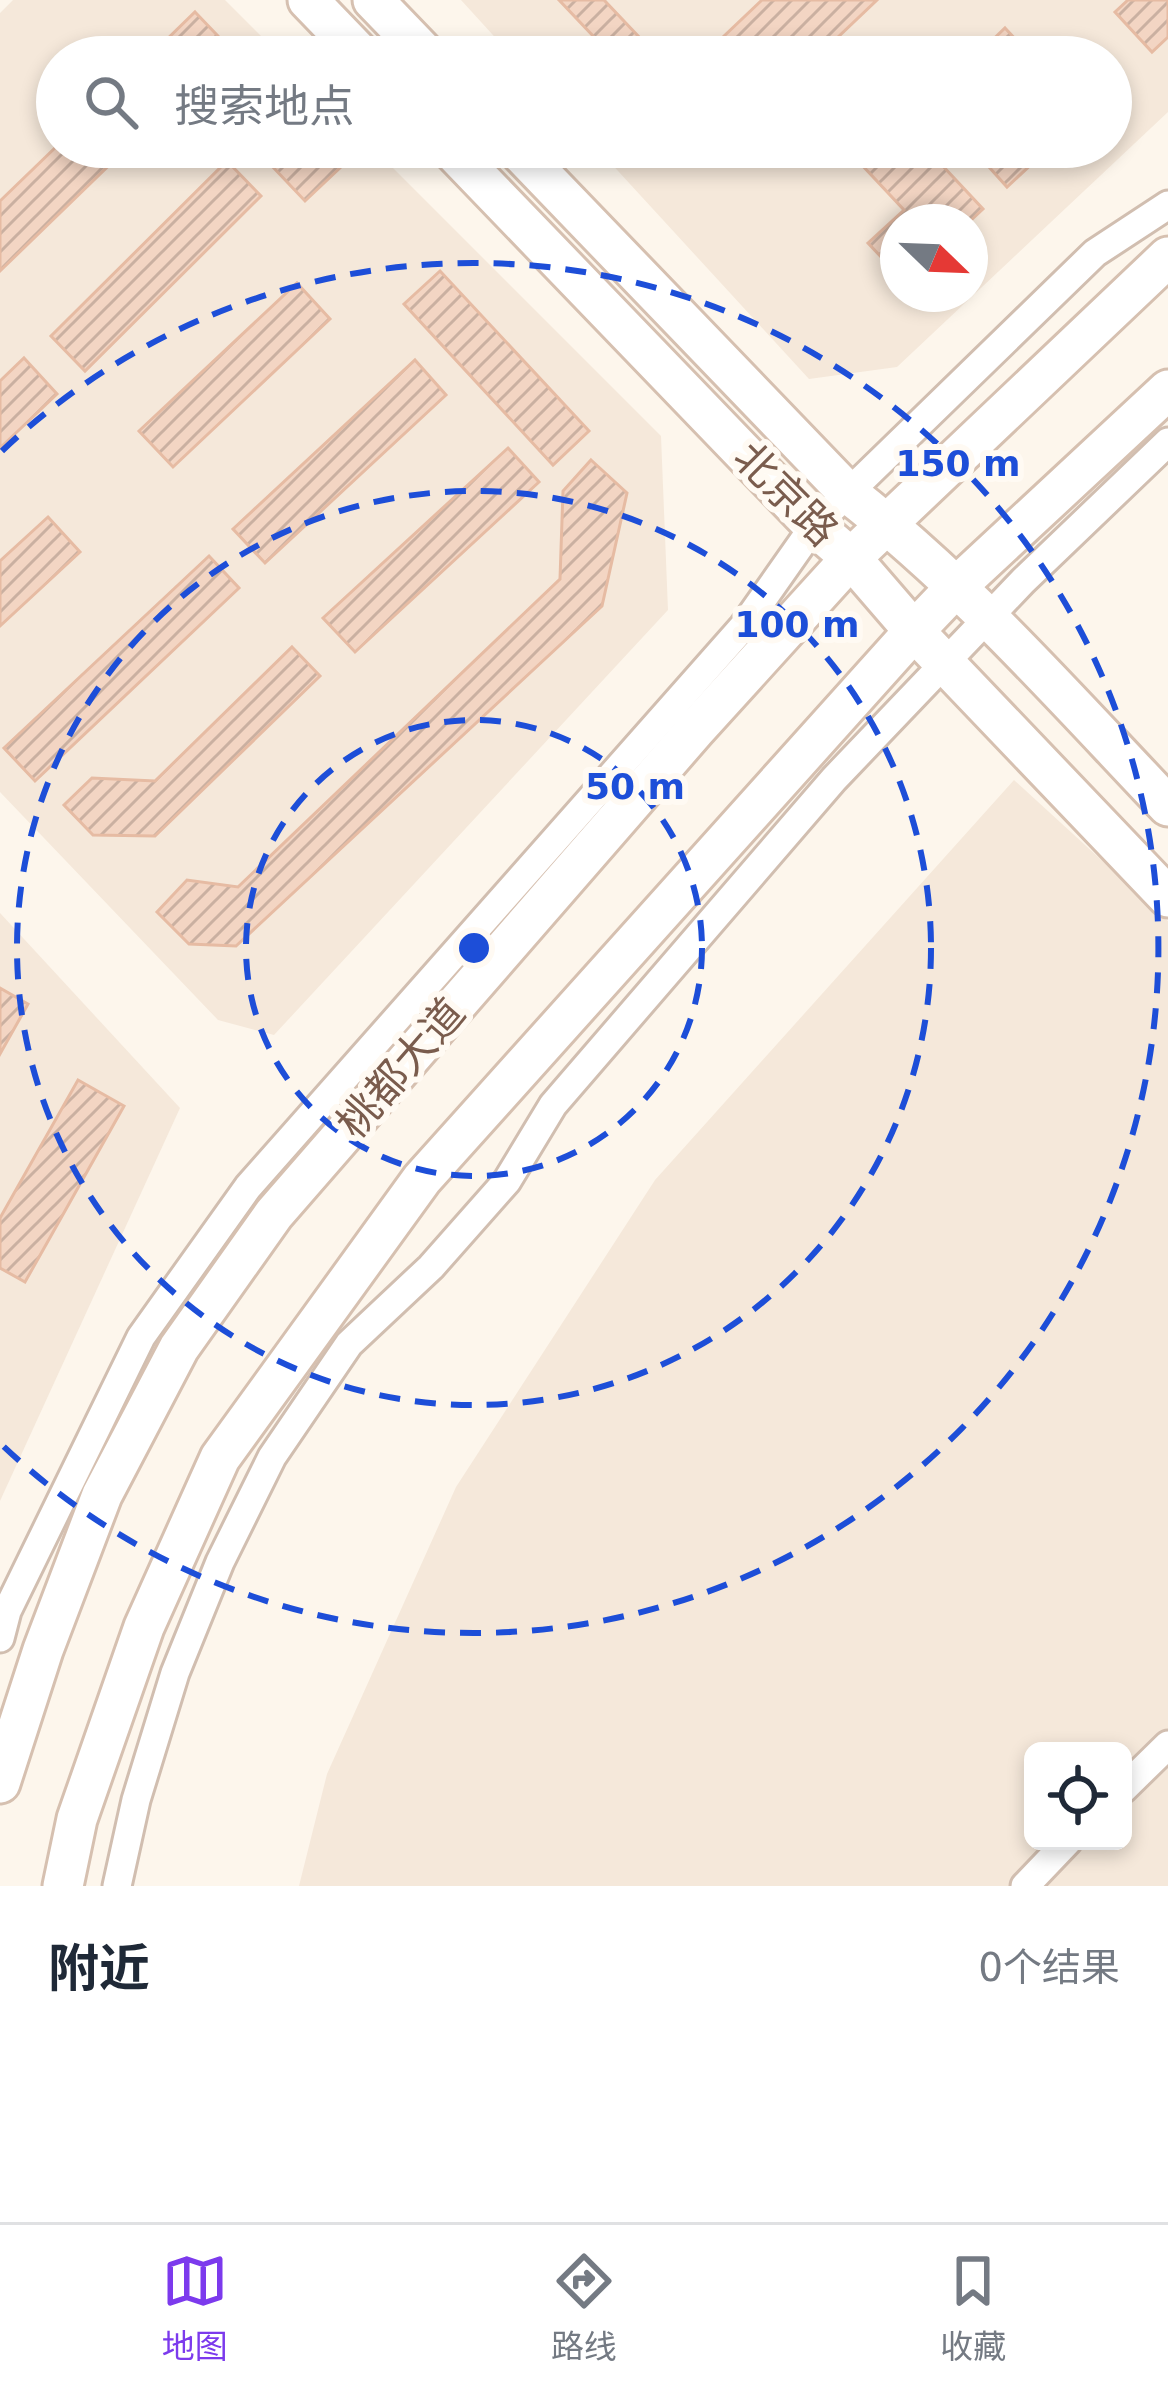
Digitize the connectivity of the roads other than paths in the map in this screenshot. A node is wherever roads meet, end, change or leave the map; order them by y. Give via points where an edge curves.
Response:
1 (308, 0) edge
2 (374, 0) edge
3 (342, 36) edge
4 (408, 36) edge
5 (469, 168) edge
6 (535, 168) edge
7 (1168, 205) edge
8 (1168, 256) edge
9 (1168, 390) edge
10 (1168, 442) edge
11 (848, 493) junction
12 (887, 523) junction
13 (814, 526) junction
14 (850, 558) junction
15 (956, 587) junction
16 (988, 617) junction
17 (914, 631) junction
18 (945, 662) junction
19 (1168, 806) edge
20 (1168, 897) edge
21 (0, 1638) edge
22 (1168, 1745) edge
23 (1132, 1780) edge
24 (0, 1783) edge
25 (1060, 1850) edge
26 (63, 1886) edge
27 (118, 1886) edge
28 (1025, 1886) edge

1 - 3 main road
2 - 4 main road
5 - 13 main road, 北京路
6 - 11 main road, 北京路
7 - 11 street via 1095,253
8 - 12 main road, 桃都大道
9 - 15 main road
10 - 16 street
11 - 12 main road, 北京路
11 - 13 street
12 - 14 main road, 桃都大道
12 - 15 main road, 北京路
13 - 14 main road, 北京路
13 - 21 street via 743,627 248,1187 141,1337
14 - 17 main road, 北京路
14 - 24 main road, 桃都大道 via 274,1214 179,1348 102,1495
15 - 16 main road, 北京路
15 - 17 main road
16 - 18 street
16 - 19 main road, 北京路
17 - 18 main road, 北京路
17 - 26 main road via 422,1179 220,1458 144,1627 76,1819
18 - 20 main road, 北京路
18 - 27 street via 833,779 553,1105 507,1181 349,1344 272,1457 175,1673
22 - 23 street
25 - 28 street

